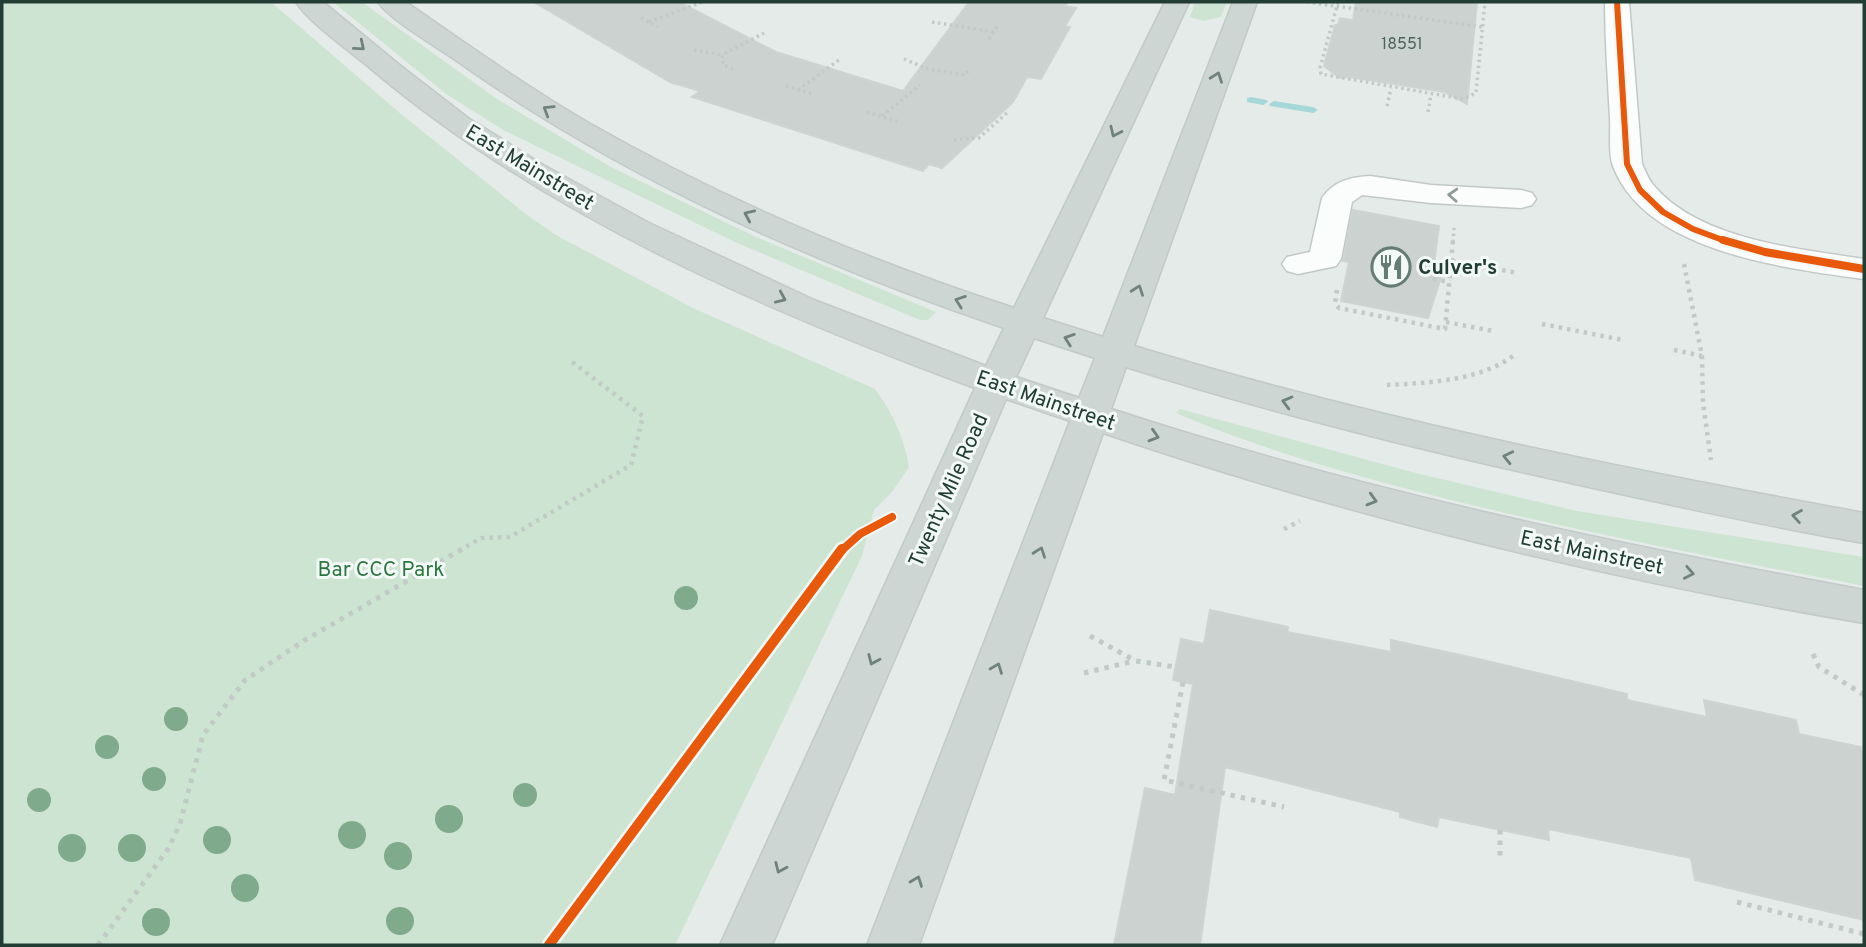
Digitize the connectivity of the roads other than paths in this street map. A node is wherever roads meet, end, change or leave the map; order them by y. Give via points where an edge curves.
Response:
1 (308, 2) edge
2 (390, 2) edge
3 (1177, 2) edge
4 (1245, 2) edge
5 (1617, 2) edge
6 (1521, 199) dead end
7 (1298, 264) dead end
8 (1864, 269) edge
9 (1024, 324) junction
10 (1113, 354) junction
11 (995, 383) junction
12 (1089, 415) junction
13 (1864, 528) edge
14 (1864, 607) edge
15 (746, 945) edge
16 (893, 945) edge

1 -> 11 main road, East Mainstreet via 449,117 587,203 791,303
9 -> 2 main road via 855,261 667,176 553,114
3 -> 9 main road, Twenty Mile Road
10 -> 4 main road
5 - 8 street via 1627,164 1645,197 1724,241
6 -> 7 street via 1354,186 1337,198 1325,259
10 -> 9 main road
9 - 11 main road, Twenty Mile Road
10 - 12 main road
13 -> 10 main road via 1475,450
11 - 12 main road, East Mainstreet
11 -> 15 main road, Twenty Mile Road
12 -> 14 main road, East Mainstreet via 1285,475 1476,526
16 -> 12 main road

